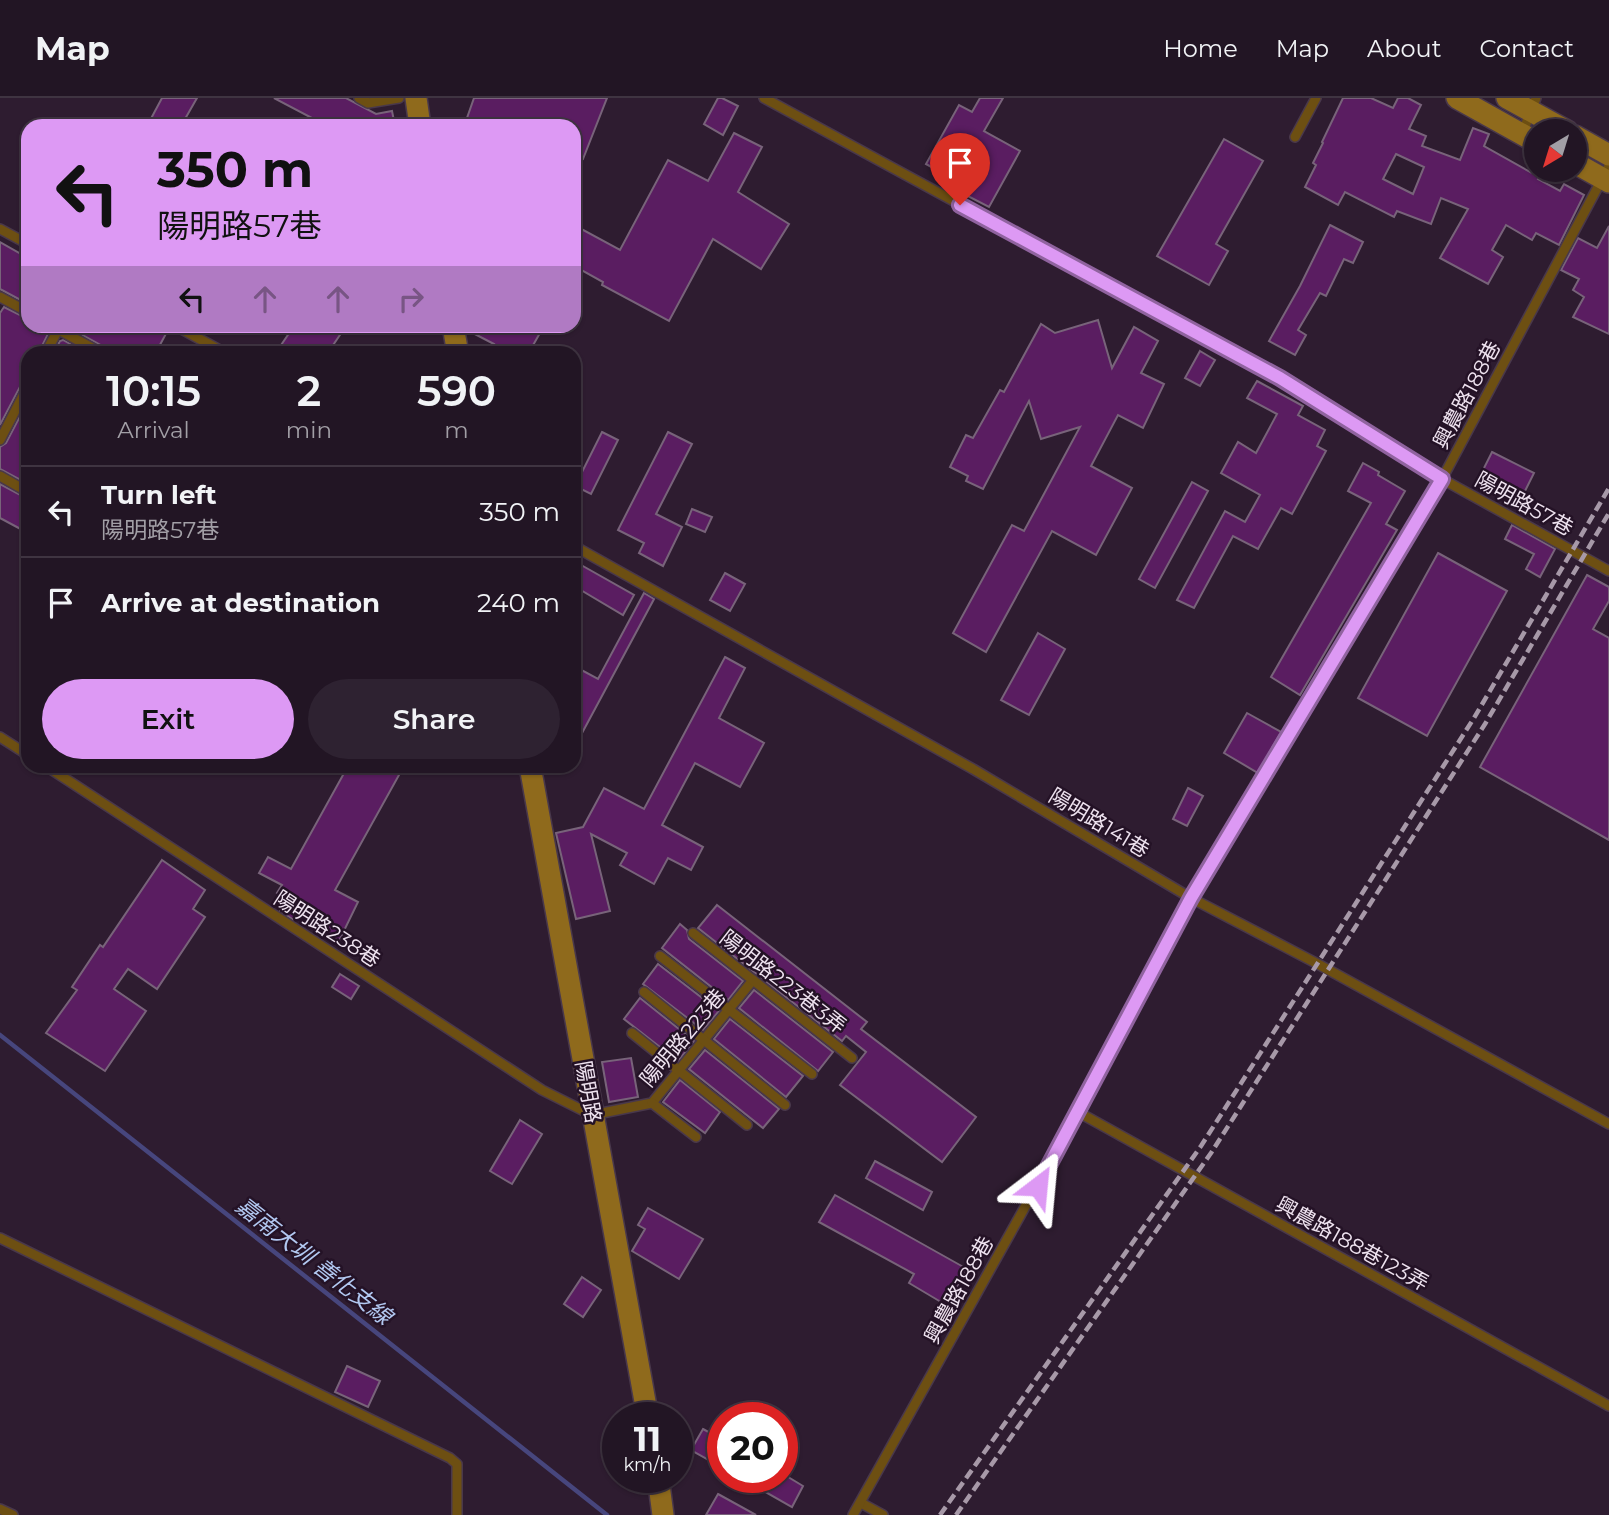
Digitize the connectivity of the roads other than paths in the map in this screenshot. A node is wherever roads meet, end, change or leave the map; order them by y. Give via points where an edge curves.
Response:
1 (359, 98) edge
2 (399, 98) edge
3 (416, 98) edge
4 (764, 98) edge
5 (1316, 98) edge
6 (1457, 98) edge
7 (1507, 98) edge
8 (1533, 104) edge
9 (419, 119) edge
10 (1552, 119) edge
11 (1524, 135) edge
12 (1295, 137) dead end
13 (1587, 143) edge
14 (1609, 155) edge
15 (1587, 168) edge
16 (1607, 175) edge
17 (0, 229) edge
18 (21, 240) edge
19 (0, 297) edge
20 (21, 308) edge
21 (67, 333) edge
22 (189, 333) edge
23 (89, 346) edge
24 (212, 346) edge
25 (21, 400) edge
26 (0, 440) edge
27 (0, 476) edge
28 (1442, 479) junction
29 (21, 488) edge
30 (581, 550) edge
31 (1609, 571) edge
32 (0, 737) edge
33 (21, 750) edge
34 (57, 773) edge
35 (531, 773) edge
36 (1191, 898) junction
37 (693, 933) dead end
38 (660, 956) dead end
39 (753, 980) junction
40 (644, 992) dead end
41 (730, 1009) junction
42 (632, 1033) dead end
43 (705, 1040) junction
44 (852, 1058) dead end
45 (679, 1071) junction
46 (811, 1074) dead end
47 (652, 1104) junction
48 (785, 1105) dead end
49 (1078, 1112) junction
50 (592, 1115) junction
51 (1609, 1124) edge
52 (747, 1125) dead end
53 (696, 1137) dead end
54 (0, 1238) edge
55 (645, 1402) edge
56 (1609, 1406) edge
57 (660, 1493) edge
58 (861, 1503) junction
59 (0, 1508) edge
60 (13, 1515) edge
61 (457, 1515) edge
62 (663, 1515) edge
63 (853, 1515) edge
64 (883, 1515) edge

1 - 2 lane via 368,103
3 - 9 street
4 - 28 lane, 陽明路57巷 via 1280,378
5 - 12 lane
6 - 11 street
7 - 8 street
8 - 10 street
13 - 14 street
15 - 16 street
16 - 28 lane, 興農路188巷
17 - 18 lane
19 - 20 lane
21 - 23 lane
22 - 24 lane
25 - 26 lane
27 - 29 lane
28 - 31 lane, 陽明路57巷
28 - 36 lane, 興農路188巷
30 - 36 lane, 陽明路141巷 via 973,769
32 - 33 lane
34 - 50 lane, 陽明路238巷 via 542,1090
35 - 50 street, 陽明路
36 - 49 lane, 興農路188巷
36 - 51 lane, 陽明路141巷
37 - 39 lane, 陽明路223巷3弄
38 - 41 lane
39 - 41 lane, 陽明路223巷
39 - 44 lane, 陽明路223巷3弄
40 - 43 lane
41 - 43 lane, 陽明路223巷
41 - 46 lane
42 - 45 lane
43 - 45 lane, 陽明路223巷
43 - 48 lane
45 - 47 lane, 陽明路223巷
45 - 52 lane
47 - 50 lane, 陽明路223巷
47 - 53 lane
49 - 56 lane, 興農路188巷123弄
49 - 58 lane, 興農路188巷
50 - 55 street, 陽明路
54 - 61 lane via 450,1458 457,1464
57 - 62 street
58 - 63 lane, 興農路188巷
58 - 64 lane
59 - 60 lane

